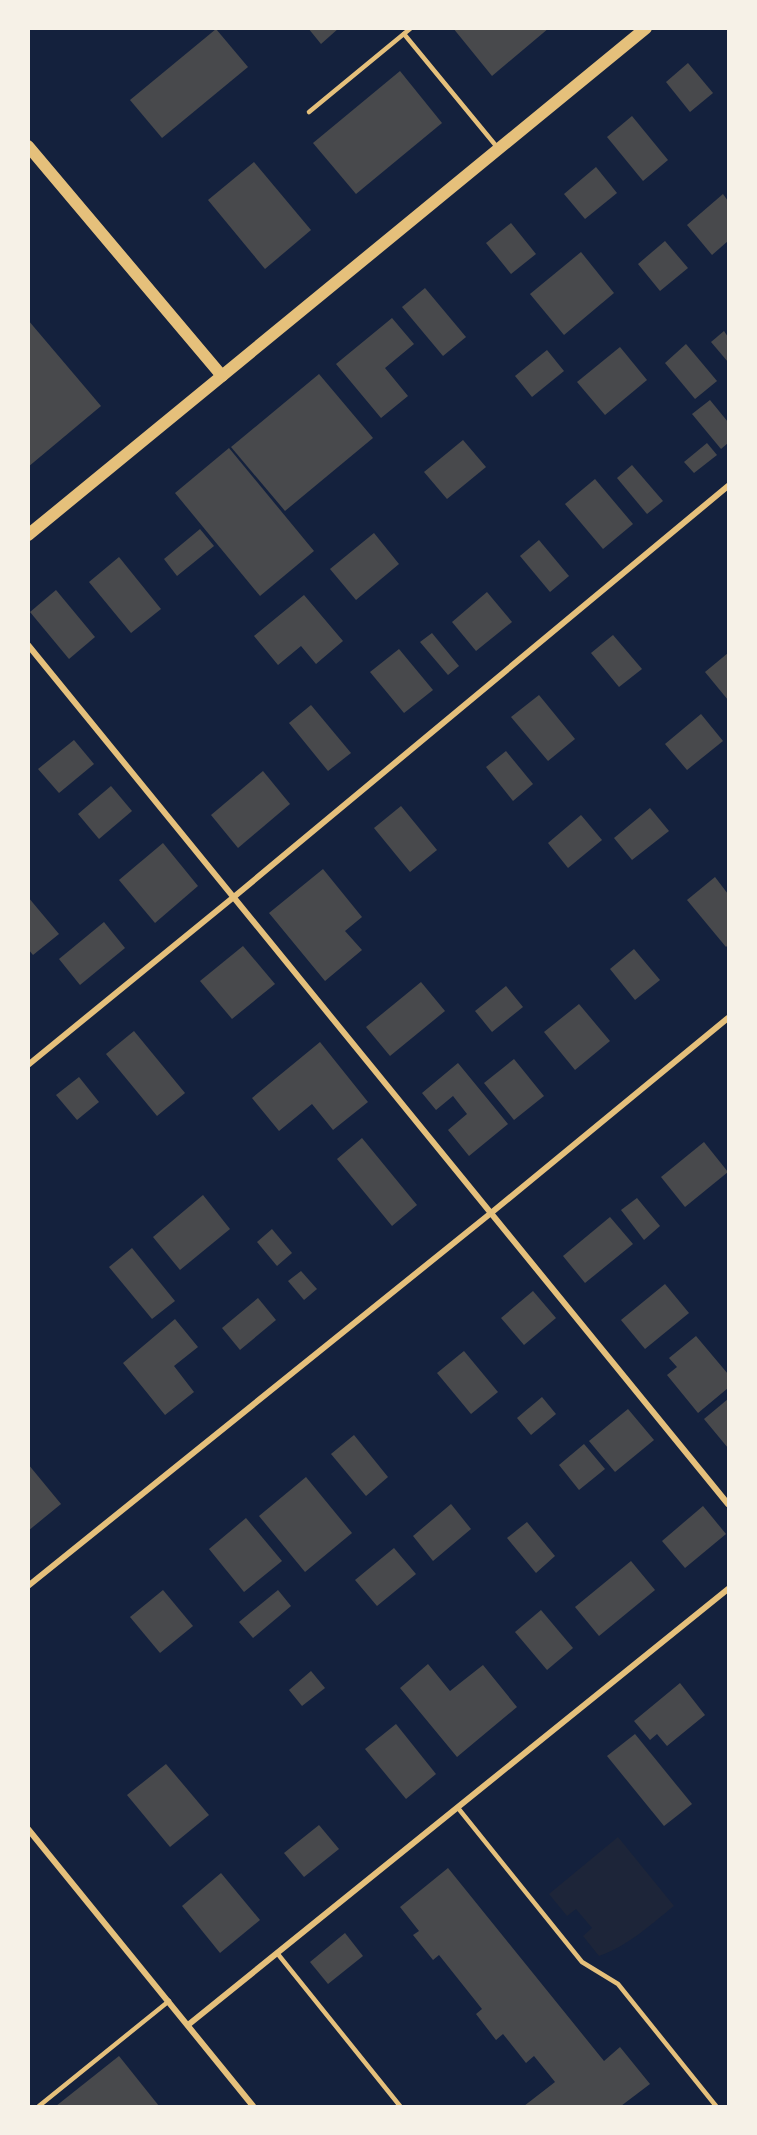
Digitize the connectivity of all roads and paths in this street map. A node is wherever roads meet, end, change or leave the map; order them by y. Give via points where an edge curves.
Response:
1 (411, 28) edge
2 (646, 28) edge
3 (404, 34) junction
4 (309, 112) dead end
5 (28, 146) edge
6 (499, 149) junction
7 (222, 376) junction
8 (729, 486) edge
9 (28, 535) edge
10 (28, 645) edge
11 (235, 896) junction
12 (729, 1018) edge
13 (28, 1065) edge
14 (491, 1214) junction
15 (729, 1504) edge
16 (28, 1586) edge
17 (729, 1589) edge
18 (458, 1808) junction
19 (28, 1829) edge
20 (277, 1953) junction
21 (169, 2001) junction
22 (188, 2025) junction
23 (39, 2106) edge
24 (254, 2106) edge
25 (400, 2106) edge
26 (716, 2106) edge

1 - 3 lane
2 - 6 main road
3 - 4 lane
3 - 6 lane
5 - 7 main road
6 - 7 main road
7 - 9 main road
8 - 11 street
10 - 11 street
11 - 13 street
11 - 14 street
12 - 14 street
14 - 15 street
14 - 16 street
17 - 18 street
18 - 20 street
18 - 26 lane via 582,1962 618,1984
19 - 21 street
20 - 22 street
20 - 25 lane
21 - 22 street
21 - 23 lane
22 - 24 street

